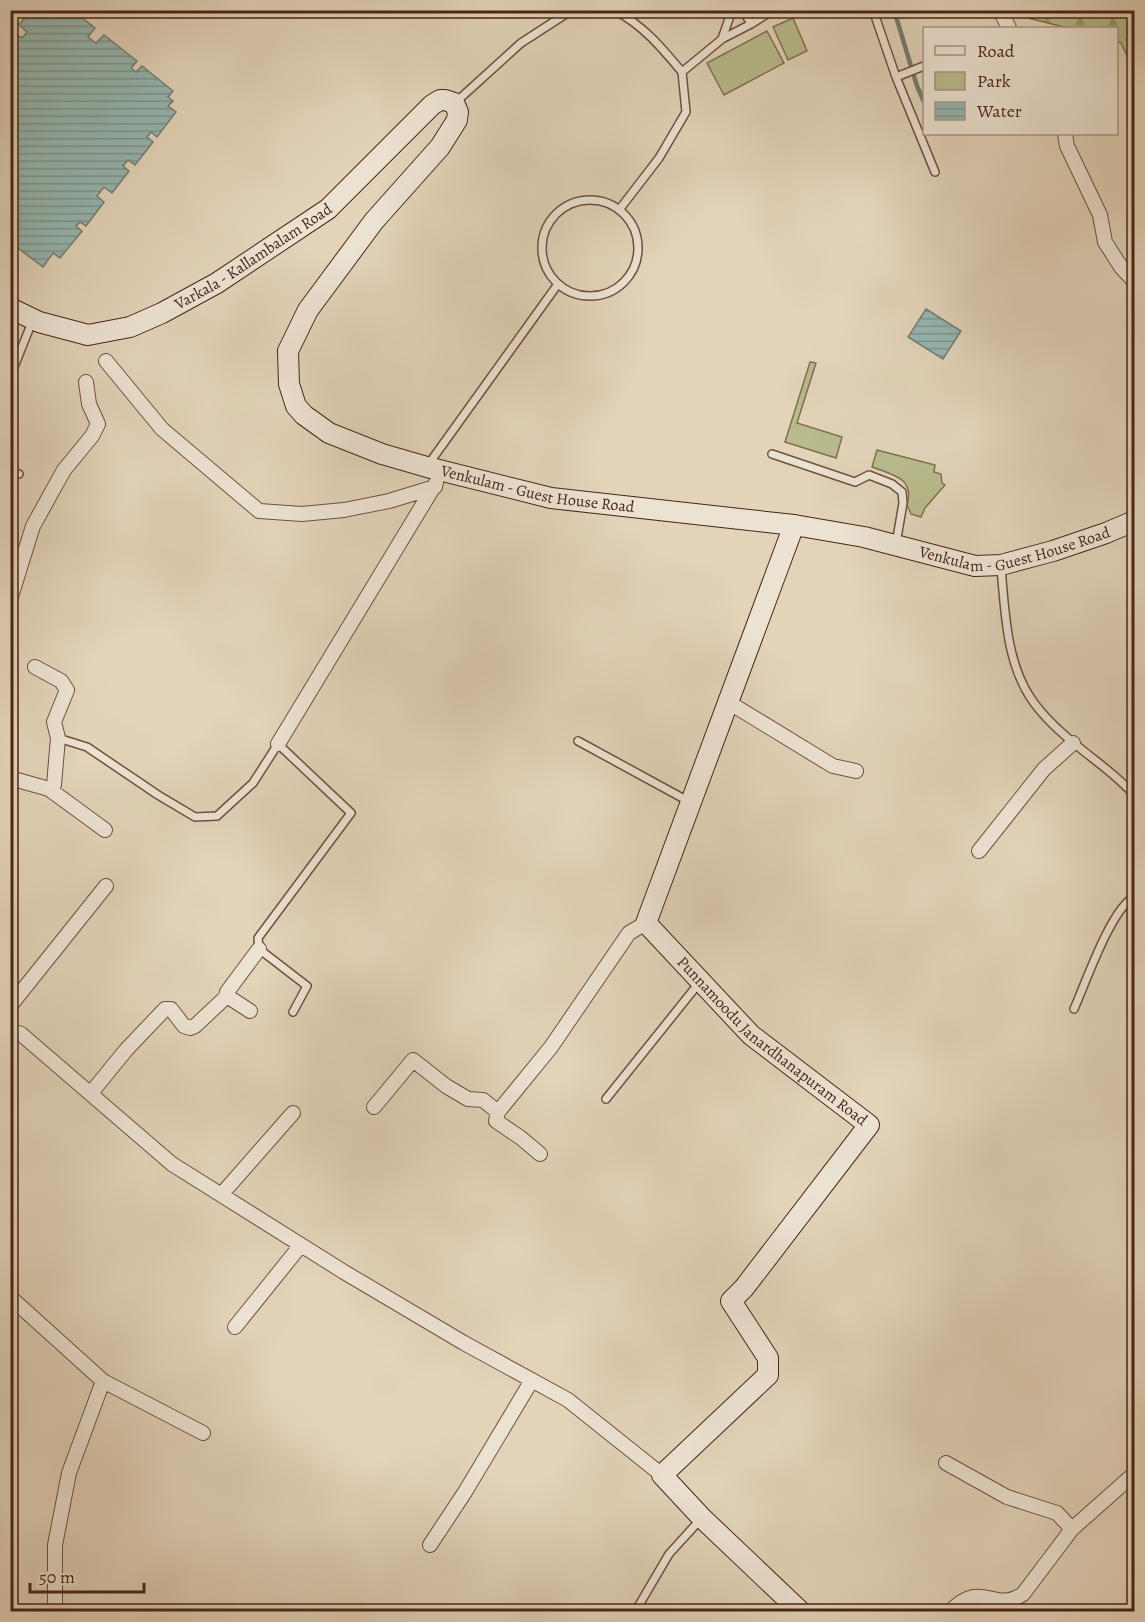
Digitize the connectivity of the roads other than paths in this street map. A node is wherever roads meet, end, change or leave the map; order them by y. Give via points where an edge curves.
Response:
1 (572, 10) edge
2 (614, 10) edge
3 (732, 10) edge
4 (742, 10) edge
5 (773, 10) edge
6 (873, 10) edge
7 (1000, 10) edge
8 (751, 24) junction
9 (1008, 27) edge
10 (722, 39) junction
11 (921, 67) edge
12 (682, 72) junction
13 (896, 77) junction
14 (456, 108) junction
15 (1065, 135) edge
16 (935, 172) dead end
17 (619, 210) junction
18 (1134, 280) edge
19 (558, 284) junction
20 (10, 308) edge
21 (33, 319) junction
22 (106, 361) dead end
23 (10, 377) edge
24 (86, 382) dead end
25 (772, 454) dead end
26 (10, 471) edge
27 (19, 474) dead end
28 (434, 475) junction
29 (1134, 521) edge
30 (794, 525) junction
31 (896, 546) junction
32 (1000, 565) junction
33 (10, 600) edge
34 (36, 667) dead end
35 (728, 702) junction
36 (58, 738) junction
37 (578, 741) dead end
38 (1073, 743) junction
39 (278, 744) junction
40 (856, 771) dead end
41 (10, 778) edge
42 (49, 789) junction
43 (1134, 795) edge
44 (690, 803) junction
45 (105, 830) dead end
46 (979, 851) dead end
47 (106, 886) dead end
48 (1134, 897) edge
49 (646, 923) junction
50 (259, 949) junction
51 (701, 981) junction
52 (226, 996) junction
53 (10, 1006) edge
54 (1074, 1009) dead end
55 (250, 1011) dead end
56 (293, 1012) dead end
57 (11, 1031) edge
58 (91, 1094) junction
59 (606, 1099) dead end
60 (374, 1107) dead end
61 (498, 1112) junction
62 (293, 1113) dead end
63 (540, 1154) dead end
64 (221, 1195) junction
65 (301, 1245) junction
66 (10, 1297) edge
67 (235, 1327) dead end
68 (532, 1380) junction
69 (103, 1381) junction
70 (203, 1433) dead end
71 (946, 1463) dead end
72 (1134, 1474) edge
73 (662, 1475) junction
74 (702, 1518) junction
75 (1072, 1529) junction
76 (430, 1545) dead end
77 (55, 1611) edge
78 (634, 1611) edge
79 (801, 1611) edge
80 (950, 1611) edge

1 - 14 lane via 521,43
2 - 12 lane via 652,37
3 - 10 lane
4 - 8 lane
5 - 8 lane
6 - 13 lane
7 - 9 street
8 - 10 lane
10 - 12 lane
11 - 13 lane
12 - 17 lane via 686,112 659,158
13 - 16 lane
14 - 21 main road, Varkala - Kallambalam Road via 445,99 436,102 328,209 217,283 162,313 130,327 88,335
14 - 28 main road, Venkulam - Guest House Road via 457,120 440,147 374,221 308,310 288,351 289,384 304,415 329,433
15 - 18 street via 1100,215 1105,242
17 - 19 lane via 595,200 580,201 554,216 546,229 543,259
17 - 19 lane via 634,227 638,242 631,274 605,294 572,293
19 - 28 lane
20 - 21 main road, Varkala - Kallambalam Road
21 - 23 lane
22 - 28 street via 162,429 259,511 302,514 389,501
24 - 33 street via 89,404 98,424 64,470 33,526
25 - 31 lane via 855,482 869,475 892,484 902,492 903,503
26 - 27 lane
28 - 30 main road, Venkulam - Guest House Road via 550,498
28 - 39 street
29 - 32 main road, Venkulam - Guest House Road via 1074,544
30 - 31 main road, Venkulam - Guest House Road
30 - 35 main road
31 - 32 main road, Venkulam - Guest House Road via 975,566
32 - 38 lane via 1006,620 1019,677 1030,698
34 - 36 street via 61,681 67,690 55,718
35 - 40 street via 833,766
35 - 44 main road
36 - 39 lane via 87,747 195,817 217,816 254,783
36 - 42 street via 54,785
37 - 44 lane
38 - 43 lane
38 - 46 street via 1044,769
39 - 50 lane via 351,813 258,938
41 - 42 street
42 - 45 street
44 - 49 main road
47 - 53 street
48 - 54 lane via 1127,900 1111,924
49 - 51 main road, Punnamoodu Janardhanapuram Road
49 - 61 street via 629,933 551,1047
50 - 52 street
50 - 56 lane via 308,986
51 - 59 lane
51 - 73 main road, Punnamoodu Janardhanapuram Road via 751,1035 869,1125 731,1301 768,1358 768,1375
52 - 55 street
52 - 58 street via 193,1028 184,1026 171,1009 165,1009
57 - 58 street via 21,1034
58 - 64 street via 172,1164
60 - 61 street via 412,1060 468,1100 483,1100
61 - 63 street via 496,1121
62 - 64 street
64 - 65 street
65 - 67 street
65 - 68 street
66 - 69 street
68 - 73 street via 568,1400
68 - 76 street
69 - 70 street
69 - 77 street via 69,1473 55,1545
71 - 75 street via 1007,1497 1057,1514
72 - 75 street
73 - 74 main road
74 - 78 lane via 669,1554
74 - 79 main road
75 - 80 street via 1015,1600 975,1595 961,1600

